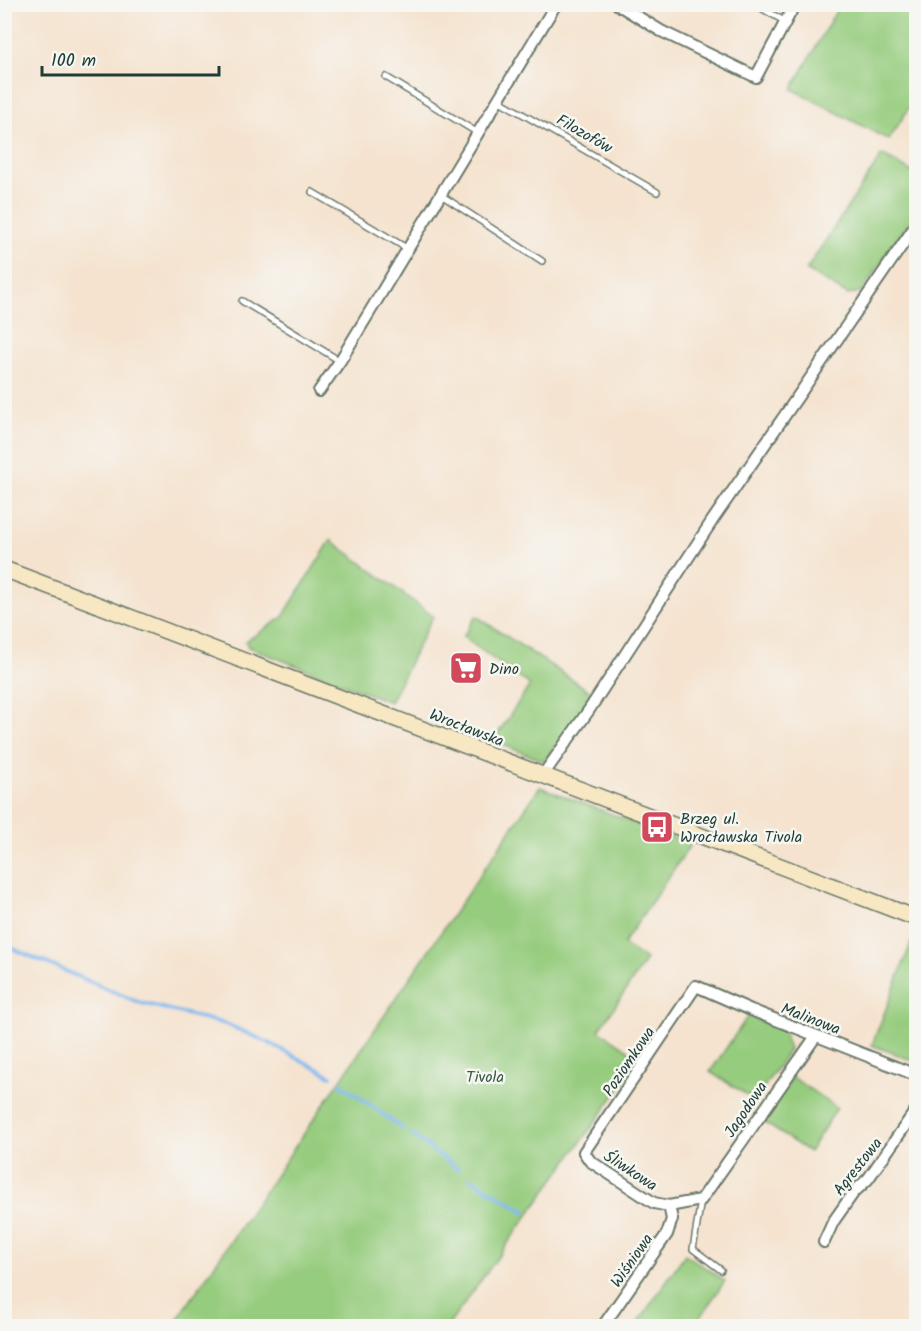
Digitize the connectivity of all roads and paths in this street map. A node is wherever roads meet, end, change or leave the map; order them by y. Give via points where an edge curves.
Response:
1 (556, 4) edge
2 (617, 4) edge
3 (754, 4) edge
4 (795, 4) edge
5 (786, 22) junction
6 (386, 78) dead end
7 (498, 100) junction
8 (478, 133) junction
9 (312, 192) dead end
10 (657, 192) dead end
11 (441, 195) junction
12 (916, 225) edge
13 (408, 249) junction
14 (542, 261) dead end
15 (242, 302) dead end
16 (340, 361) junction
17 (319, 391) dead end
18 (4, 569) edge
19 (543, 775) junction
20 (916, 918) edge
21 (696, 986) joint
22 (816, 1036) junction
23 (916, 1075) edge
24 (916, 1110) edge
25 (584, 1152) joint
26 (701, 1200) junction
27 (669, 1206) junction
28 (824, 1242) dead end
29 (721, 1270) dead end
30 (603, 1326) edge

1 - 7 street
2 - 5 street via 661,31 756,77
3 - 5 lane
4 - 5 street
6 - 8 lane
7 - 8 street
7 - 10 lane, Filozofów
8 - 11 street
9 - 13 lane
11 - 13 street
11 - 14 lane
12 - 19 street
13 - 16 street
15 - 16 lane
16 - 17 street
18 - 19 street, Wrocławska
19 - 20 street, Wrocławska
21 - 22 street, Malinowa
21 - 25 street, Poziomkowa
22 - 23 street, Malinowa
22 - 26 street, Jagodowa
24 - 28 street, Agrestowa via 868,1179 854,1192
25 - 27 street, Śliwkowa via 590,1161 654,1203
26 - 27 street, Śliwkowa
26 - 29 lane via 693,1249
27 - 30 street, Wiśniowa via 672,1220 668,1234

